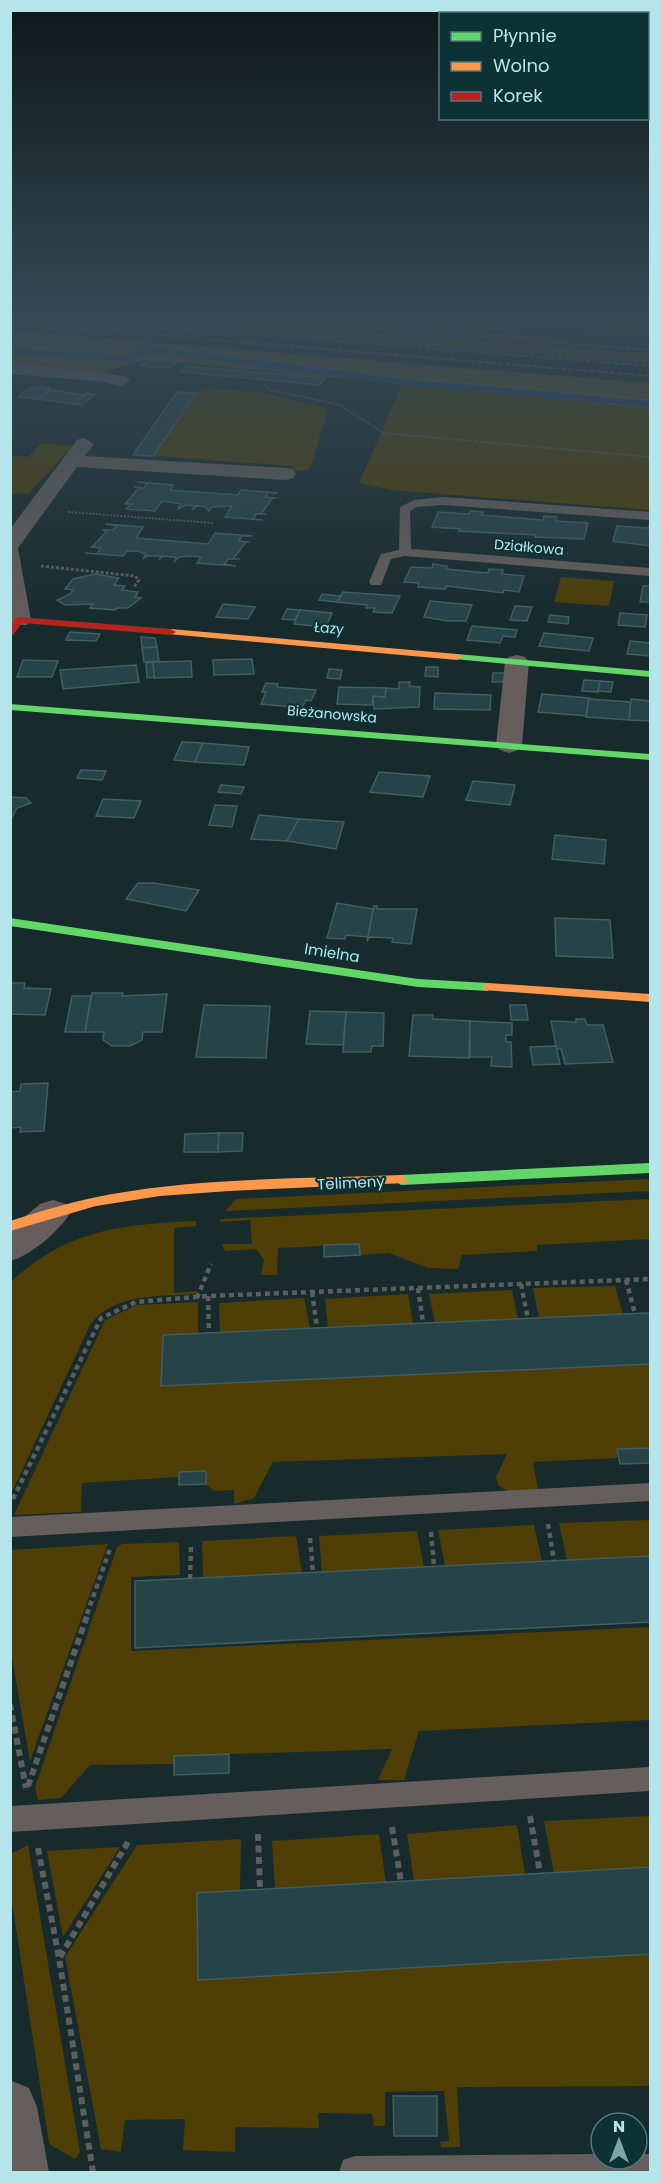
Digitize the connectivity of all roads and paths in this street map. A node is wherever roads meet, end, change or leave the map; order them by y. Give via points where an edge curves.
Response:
1 (365, 421) edge
2 (86, 440) dead end
3 (651, 457) edge
4 (72, 460) junction
5 (286, 474) dead end
6 (35, 510) junction
7 (651, 516) edge
8 (214, 523) dead end
9 (10, 544) edge
10 (10, 552) edge
11 (405, 552) junction
12 (36, 566) dead end
13 (651, 572) edge
14 (376, 582) dead end
15 (134, 587) dead end
16 (15, 626) edge
17 (518, 662) junction
18 (651, 674) edge
19 (10, 707) edge
20 (509, 745) junction
21 (651, 757) edge
22 (10, 922) edge
23 (651, 998) edge
24 (651, 1168) edge
25 (53, 1212) junction
26 (10, 1226) edge
27 (10, 1249) edge
28 (210, 1264) dead end
29 (651, 1279) edge
30 (626, 1280) junction
31 (520, 1284) junction
32 (418, 1288) junction
33 (312, 1292) junction
34 (208, 1296) junction
35 (196, 1298) junction
36 (635, 1314) dead end
37 (528, 1319) dead end
38 (423, 1323) dead end
39 (317, 1328) dead end
40 (209, 1333) dead end
41 (651, 1492) edge
42 (10, 1505) edge
43 (547, 1518) dead end
44 (430, 1523) dead end
45 (10, 1527) edge
46 (309, 1528) dead end
47 (191, 1534) dead end
48 (114, 1537) dead end
49 (554, 1561) dead end
50 (434, 1566) dead end
51 (313, 1573) dead end
52 (190, 1579) dead end
53 (10, 1704) edge
54 (651, 1779) edge
55 (22, 1809) edge
56 (530, 1815) dead end
57 (392, 1823) dead end
58 (258, 1830) dead end
59 (132, 1837) dead end
60 (540, 1873) dead end
61 (401, 1882) dead end
62 (260, 1889) dead end
63 (59, 1958) junction
64 (10, 2107) edge
65 (651, 2170) edge
66 (21, 2172) edge
67 (93, 2172) edge
68 (355, 2172) edge

1 - 3 path via 383,432
2 - 4 street
4 - 5 street
4 - 6 street
6 - 8 path
6 - 9 street
7 - 11 lane via 430,500 404,510
10 - 16 street
11 - 13 lane, Działkowa
11 - 14 lane via 386,557
12 - 15 path via 135,576 139,580
16 - 17 street, Łazy via 163,630
17 - 18 street, Łazy
17 - 20 street
19 - 20 street, Bieżanowska
20 - 21 street, Bieżanowska
22 - 23 street, Imielna via 418,983
24 - 25 street, Telimeny via 204,1190 125,1196
25 - 26 street, Telimeny
25 - 27 street, Telimeny
28 - 35 path
29 - 30 path
30 - 31 path
30 - 36 path
31 - 32 path
31 - 37 path
32 - 33 path
32 - 38 path
33 - 34 path
33 - 39 path
34 - 35 path
34 - 40 path
35 - 42 path via 136,1302 101,1318
41 - 45 lane
43 - 49 path
44 - 50 path
46 - 51 path
47 - 52 path
48 - 55 path
53 - 55 path
54 - 55 lane
55 - 63 path
56 - 60 path
57 - 61 path
58 - 62 path
59 - 63 path
63 - 67 path
64 - 66 street
65 - 68 lane

